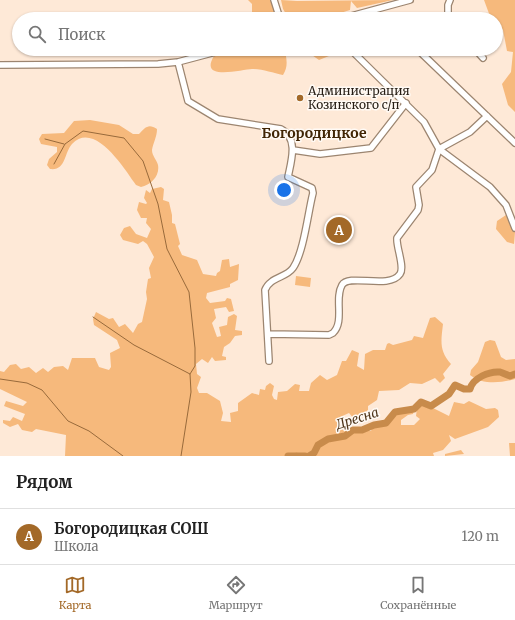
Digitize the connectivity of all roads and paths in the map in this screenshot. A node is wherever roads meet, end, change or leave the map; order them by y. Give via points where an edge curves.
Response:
1 (274, 0) edge
2 (410, 0) edge
3 (450, 0) edge
4 (278, 12) edge
5 (366, 12) edge
6 (448, 12) edge
7 (201, 56) edge
8 (357, 56) edge
9 (424, 56) edge
10 (178, 62) junction
11 (0, 65) edge
12 (406, 103) junction
13 (487, 116) junction
14 (515, 143) edge
15 (440, 148) junction
16 (293, 150) junction
17 (515, 228) edge
18 (269, 334) junction
19 (269, 361) dead end

1 - 4 street
2 - 5 street
3 - 6 street
7 - 10 street
8 - 12 street
9 - 13 street
10 - 11 street via 141,66
10 - 16 street via 188,101 218,119 284,131 290,137
12 - 15 street via 424,122
12 - 16 street via 371,148 320,154
13 - 14 street
13 - 15 street via 470,132
15 - 17 street via 490,187 506,205
15 - 18 street via 432,170 416,187 418,210 397,238 402,267 400,275 396,278 370,282 345,282 341,288 338,323 333,333
16 - 18 street via 288,177 312,188 312,193 300,253 293,269 268,284 265,290
18 - 19 street

